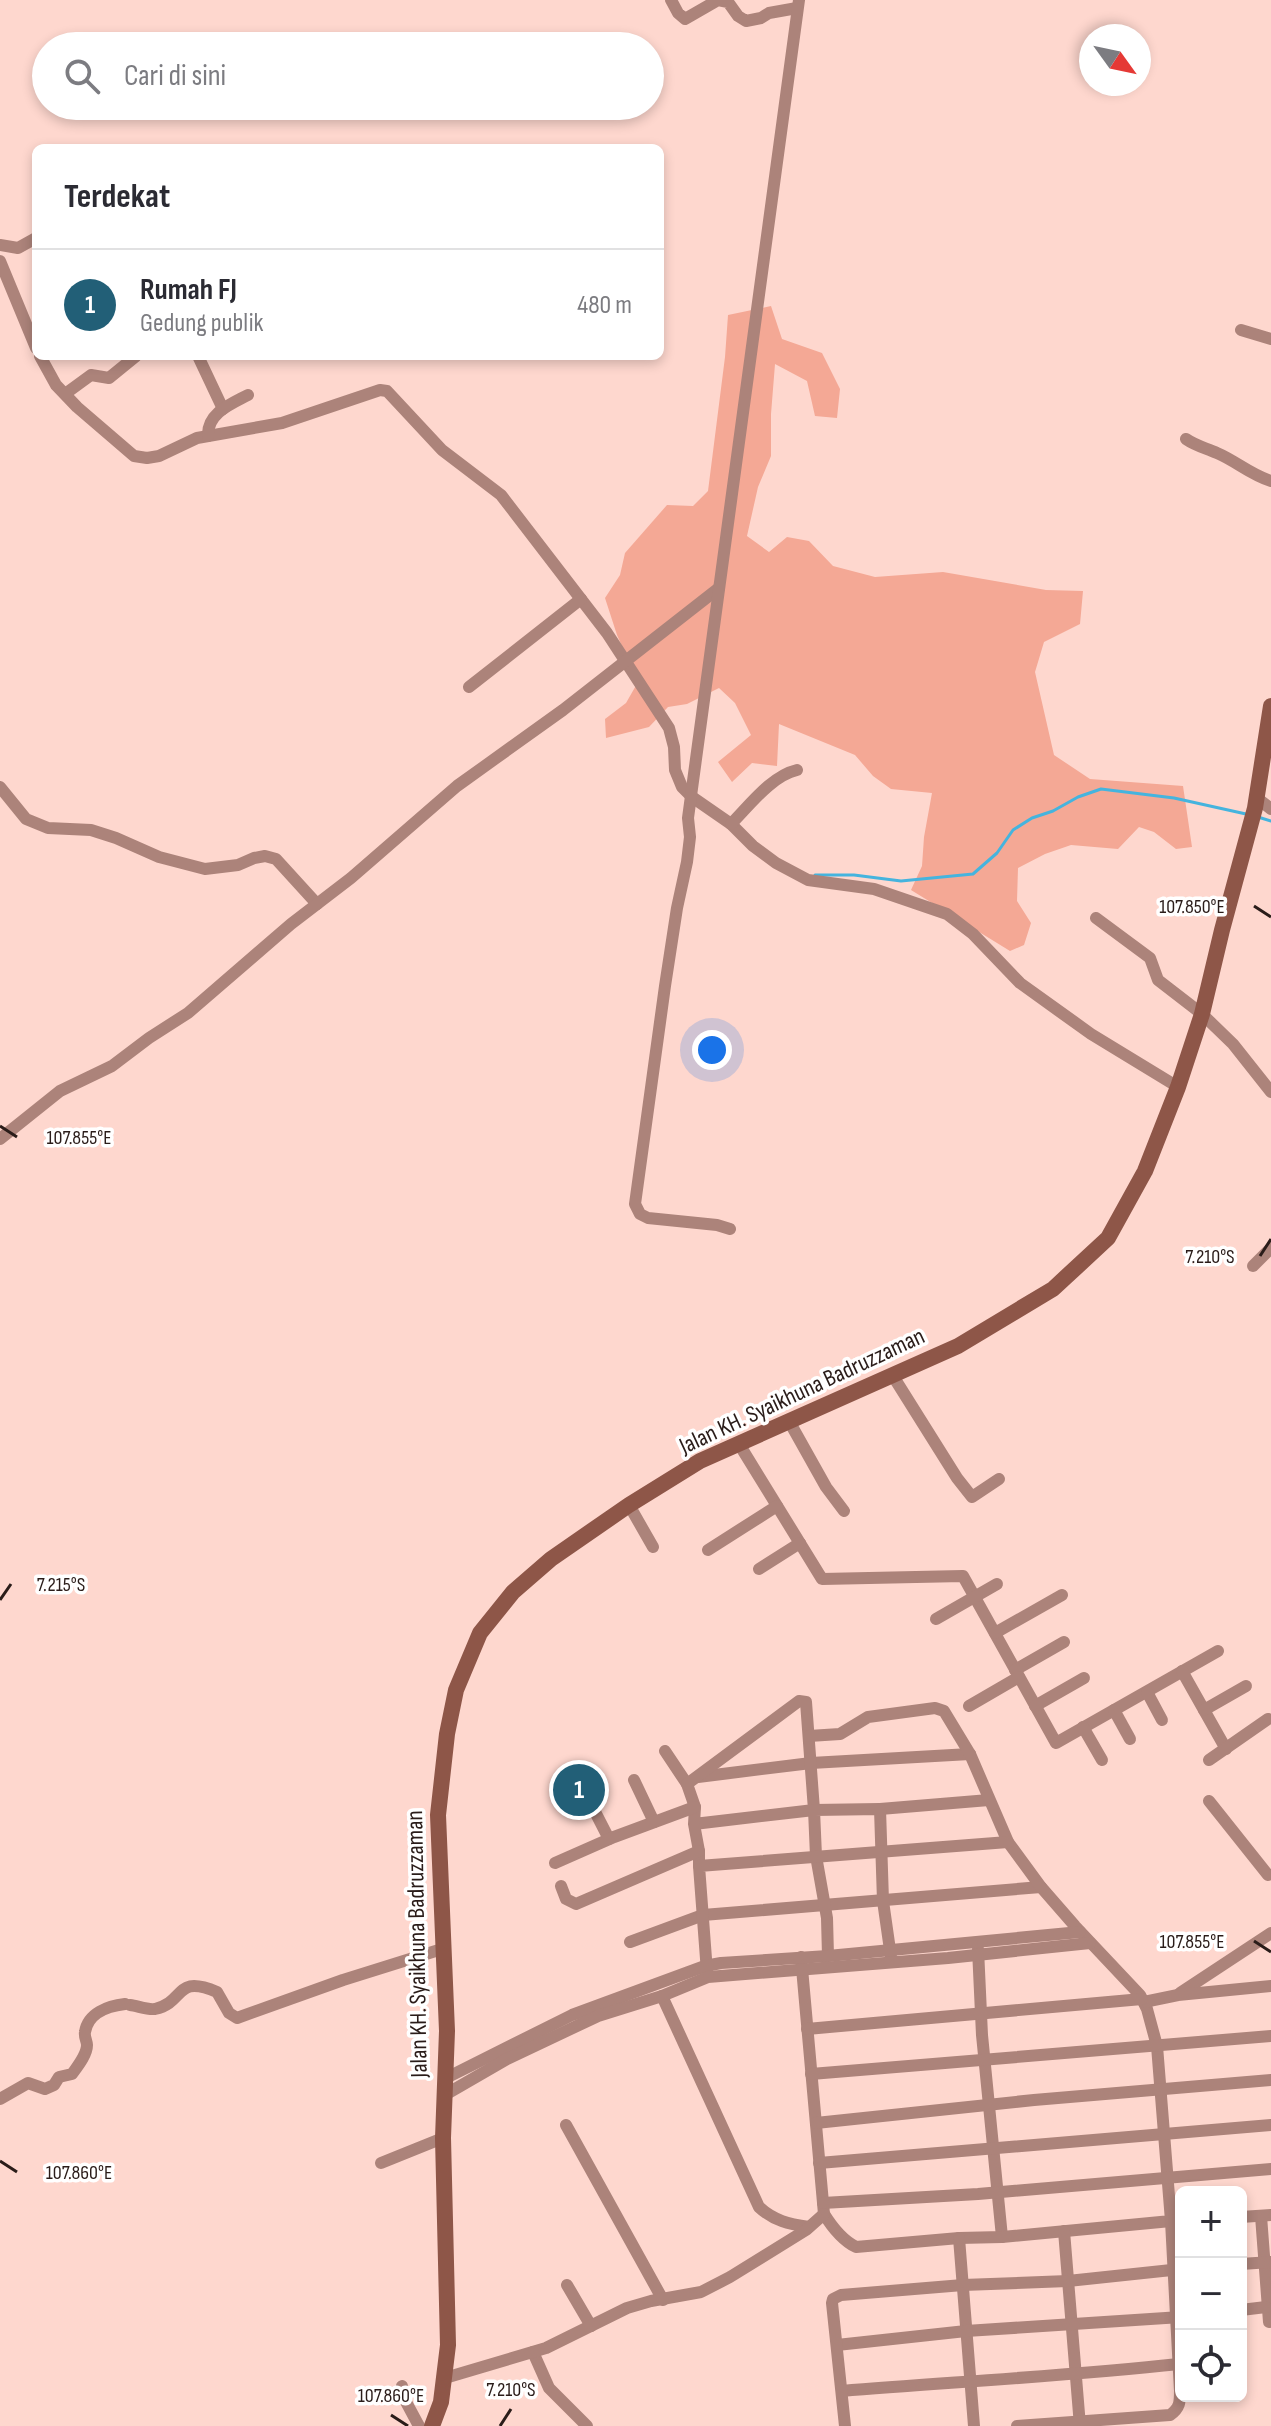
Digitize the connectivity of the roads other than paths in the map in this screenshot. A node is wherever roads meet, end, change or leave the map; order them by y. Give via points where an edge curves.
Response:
1 (671, 0) edge
2 (798, 4) edge
3 (32, 240) edge
4 (0, 245) edge
5 (0, 261) edge
6 (1241, 330) dead end
7 (32, 338) edge
8 (1271, 339) edge
9 (42, 360) edge
10 (131, 360) edge
11 (200, 360) edge
12 (65, 394) junction
13 (248, 395) dead end
14 (223, 409) junction
15 (208, 436) junction
16 (1186, 439) dead end
17 (1271, 481) edge
18 (719, 588) junction
19 (581, 599) junction
20 (625, 662) junction
21 (469, 687) dead end
22 (1271, 706) edge
23 (797, 770) dead end
24 (0, 787) edge
25 (692, 797) junction
26 (1261, 805) edge
27 (731, 824) junction
28 (317, 904) junction
29 (1096, 918) dead end
30 (1202, 1014) junction
31 (1178, 1087) junction
32 (1271, 1092) edge
33 (0, 1139) edge
34 (730, 1229) dead end
35 (1271, 1248) edge
36 (1253, 1266) dead end
37 (893, 1376) junction
38 (789, 1421) junction
39 (739, 1444) junction
40 (999, 1479) dead end
41 (629, 1505) junction
42 (777, 1506) junction
43 (844, 1511) dead end
44 (800, 1543) junction
45 (653, 1547) dead end
46 (708, 1550) dead end
47 (759, 1569) dead end
48 (997, 1584) dead end
49 (1062, 1595) dead end
50 (975, 1597) junction
51 (936, 1619) dead end
52 (995, 1633) junction
53 (1064, 1642) dead end
54 (1218, 1651) dead end
55 (1182, 1671) junction
56 (1017, 1674) junction
57 (1084, 1678) dead end
58 (1246, 1686) dead end
59 (1147, 1692) junction
60 (969, 1706) dead end
61 (1035, 1706) junction
62 (1114, 1710) junction
63 (1204, 1710) junction
64 (1268, 1719) dead end
65 (1162, 1720) dead end
66 (1083, 1727) junction
67 (809, 1736) junction
68 (1130, 1739) dead end
69 (1226, 1749) junction
70 (665, 1751) dead end
71 (970, 1754) junction
72 (1102, 1760) dead end
73 (1209, 1760) dead end
74 (811, 1763) junction
75 (634, 1780) dead end
76 (692, 1781) junction
77 (589, 1800) dead end
78 (989, 1800) junction
79 (1209, 1801) dead end
80 (695, 1807) junction
81 (880, 1809) junction
82 (814, 1810) junction
83 (654, 1822) junction
84 (694, 1824) junction
85 (609, 1839) junction
86 (1008, 1842) junction
87 (699, 1851) junction
88 (881, 1851) junction
89 (816, 1856) junction
90 (555, 1863) dead end
91 (699, 1866) junction
92 (1268, 1875) dead end
93 (561, 1886) dead end
94 (1041, 1887) junction
95 (883, 1901) junction
96 (825, 1906) junction
97 (703, 1915) junction
98 (1080, 1932) junction
99 (1271, 1933) edge
100 (630, 1942) dead end
101 (1090, 1943) junction
102 (442, 1949) junction
103 (978, 1949) junction
104 (828, 1956) junction
105 (891, 1956) junction
106 (802, 1962) junction
107 (707, 1972) junction
108 (1271, 1986) edge
109 (1178, 1995) junction
110 (662, 1996) junction
111 (1143, 2000) junction
112 (982, 2014) junction
113 (807, 2029) junction
114 (1271, 2036) edge
115 (1157, 2046) junction
116 (985, 2061) junction
117 (811, 2074) junction
118 (1271, 2080) edge
119 (444, 2087) junction
120 (1161, 2090) junction
121 (0, 2099) edge
122 (989, 2104) junction
123 (816, 2123) junction
124 (566, 2125) dead end
125 (1271, 2125) edge
126 (1164, 2133) junction
127 (443, 2138) junction
128 (993, 2147) junction
129 (381, 2163) dead end
130 (819, 2163) junction
131 (1271, 2169) edge
132 (1168, 2176) junction
133 (998, 2191) junction
134 (824, 2208) junction
135 (1175, 2214) edge
136 (1266, 2215) edge
137 (1175, 2220) edge
138 (809, 2227) junction
139 (1064, 2231) junction
140 (1002, 2237) junction
141 (959, 2238) junction
142 (1267, 2262) edge
143 (1247, 2264) edge
144 (1175, 2270) edge
145 (1068, 2281) junction
146 (567, 2285) dead end
147 (963, 2285) junction
148 (663, 2300) junction
149 (1266, 2307) junction
150 (1247, 2309) edge
151 (1175, 2317) edge
152 (1269, 2322) dead end
153 (1072, 2324) junction
154 (591, 2326) junction
155 (966, 2331) junction
156 (837, 2345) junction
157 (533, 2352) junction
158 (1175, 2364) edge
159 (1077, 2375) junction
160 (445, 2378) junction
161 (970, 2380) junction
162 (402, 2386) dead end
163 (842, 2391) junction
164 (1180, 2402) edge
165 (1080, 2423) edge
166 (419, 2426) edge
167 (432, 2426) edge
168 (587, 2426) edge
169 (845, 2426) edge
170 (974, 2426) edge
171 (1017, 2426) edge

1 - 2 street via 685,19 718,0 728,2 746,21
2 - 18 street
3 - 4 street via 18,248
5 - 7 street
6 - 8 street
9 - 12 street
10 - 12 street via 109,378 91,375
11 - 14 street
12 - 15 street via 134,456 159,456
13 - 14 street
14 - 15 street via 208,426
15 - 19 street via 282,423 387,391 442,450 501,495
16 - 17 street
18 - 20 street
18 - 25 street
19 - 20 street
19 - 21 street
20 - 25 street via 669,728 675,770
20 - 28 street via 457,786
22 - 26 main road, Jalan KH. Syaikhuna Badruzzaman
23 - 27 street via 777,779
24 - 28 street via 26,819 48,828 91,830 205,869 265,856 276,859
25 - 27 street
25 - 34 street via 687,862 635,1204 648,1218
26 - 30 main road, Jalan KH. Syaikhuna Badruzzaman
27 - 31 street via 776,863 808,880 874,889 947,914 1031,991
28 - 33 street via 188,1013 112,1066 60,1091
29 - 30 street via 1147,955 1158,980
30 - 31 main road, Jalan KH. Syaikhuna Badruzzaman
30 - 32 street
31 - 37 main road, Jalan KH. Syaikhuna Badruzzaman via 1143,1177 1108,1238 1053,1289 958,1346
35 - 36 street
37 - 38 main road, Jalan KH. Syaikhuna Badruzzaman
37 - 40 street via 972,1497
38 - 39 main road, Jalan KH. Syaikhuna Badruzzaman
38 - 43 street
39 - 41 main road, Jalan KH. Syaikhuna Badruzzaman via 700,1461
39 - 42 street
41 - 45 street
41 - 102 main road, Jalan KH. Syaikhuna Badruzzaman via 513,1592 480,1633 467,1661 447,1734 438,1815
42 - 44 street
42 - 46 street
44 - 47 street
44 - 50 street via 822,1579 963,1576
48 - 50 street
49 - 52 street
50 - 51 street
50 - 52 street
52 - 56 street
53 - 56 street
54 - 55 street
55 - 59 street
55 - 63 street
56 - 60 street
56 - 61 street
57 - 61 street
58 - 63 street
59 - 62 street
59 - 65 street
61 - 66 street via 1056,1743
62 - 66 street
62 - 68 street
63 - 69 street
64 - 69 street
66 - 72 street
67 - 71 street via 840,1734 868,1717 935,1708 948,1714
67 - 74 street
67 - 76 street via 802,1700
69 - 73 street
70 - 76 street
71 - 74 street
71 - 78 street
74 - 76 street
74 - 82 street
75 - 83 street
76 - 80 street
77 - 85 street
78 - 81 street
78 - 86 street
79 - 92 street
80 - 83 street
80 - 84 street
81 - 82 street
81 - 88 street
82 - 84 street
82 - 89 street
83 - 85 street
84 - 87 street
85 - 90 street
86 - 88 street
86 - 94 street
87 - 91 street
87 - 93 street via 576,1904 566,1899
88 - 89 street
88 - 95 street
89 - 91 street
89 - 96 street
91 - 97 street
94 - 95 street
94 - 98 street
95 - 96 street
95 - 105 street
96 - 97 street
96 - 104 street
97 - 100 street
97 - 107 street
98 - 101 street
98 - 103 street
99 - 109 street
101 - 103 street
101 - 111 street
102 - 119 main road, Jalan KH. Syaikhuna Badruzzaman
102 - 121 street via 237,2018 217,1992 192,1985 154,2009 108,2006 85,2031 87,2046 72,2074 45,2089 28,2083
103 - 105 street
103 - 112 street
104 - 105 street
104 - 106 street
105 - 106 street
106 - 107 street via 721,1963
106 - 113 street
107 - 110 street
107 - 119 street via 572,2015
108 - 109 street
109 - 111 street
110 - 119 street via 598,2016
110 - 138 street via 759,2207 784,2223
111 - 112 street
111 - 115 street
112 - 113 street
112 - 116 street
113 - 117 street
114 - 115 street
115 - 116 street
115 - 120 street
116 - 117 street
116 - 122 street
117 - 123 street
118 - 120 street
119 - 127 main road, Jalan KH. Syaikhuna Badruzzaman
120 - 122 street
120 - 126 street
122 - 123 street
122 - 128 street
123 - 130 street
124 - 148 street
125 - 126 street
126 - 128 street
126 - 132 street
127 - 129 street
127 - 160 main road, Jalan KH. Syaikhuna Badruzzaman
128 - 130 street
128 - 133 street
130 - 134 street
131 - 132 street
132 - 133 street
132 - 135 street
133 - 134 street
133 - 140 street
134 - 138 street
134 - 141 street via 838,2233 856,2247
136 - 142 street
137 - 139 street
138 - 148 street via 701,2292
139 - 140 street
139 - 145 street
140 - 141 street
141 - 147 street
142 - 143 street
142 - 149 street
144 - 145 street
145 - 147 street
145 - 153 street
146 - 154 street
147 - 155 street
147 - 156 street via 841,2295 833,2299
148 - 154 street via 627,2308
149 - 150 street
149 - 152 street
151 - 153 street
153 - 155 street
153 - 159 street
154 - 157 street
155 - 156 street
155 - 161 street
156 - 163 street
157 - 160 street
157 - 168 street via 549,2388
158 - 159 street
159 - 161 street
159 - 165 street
160 - 167 main road, Jalan KH. Syaikhuna Badruzzaman
161 - 163 street
161 - 170 street
162 - 166 street
163 - 169 street
164 - 165 street via 1170,2415
165 - 171 street

